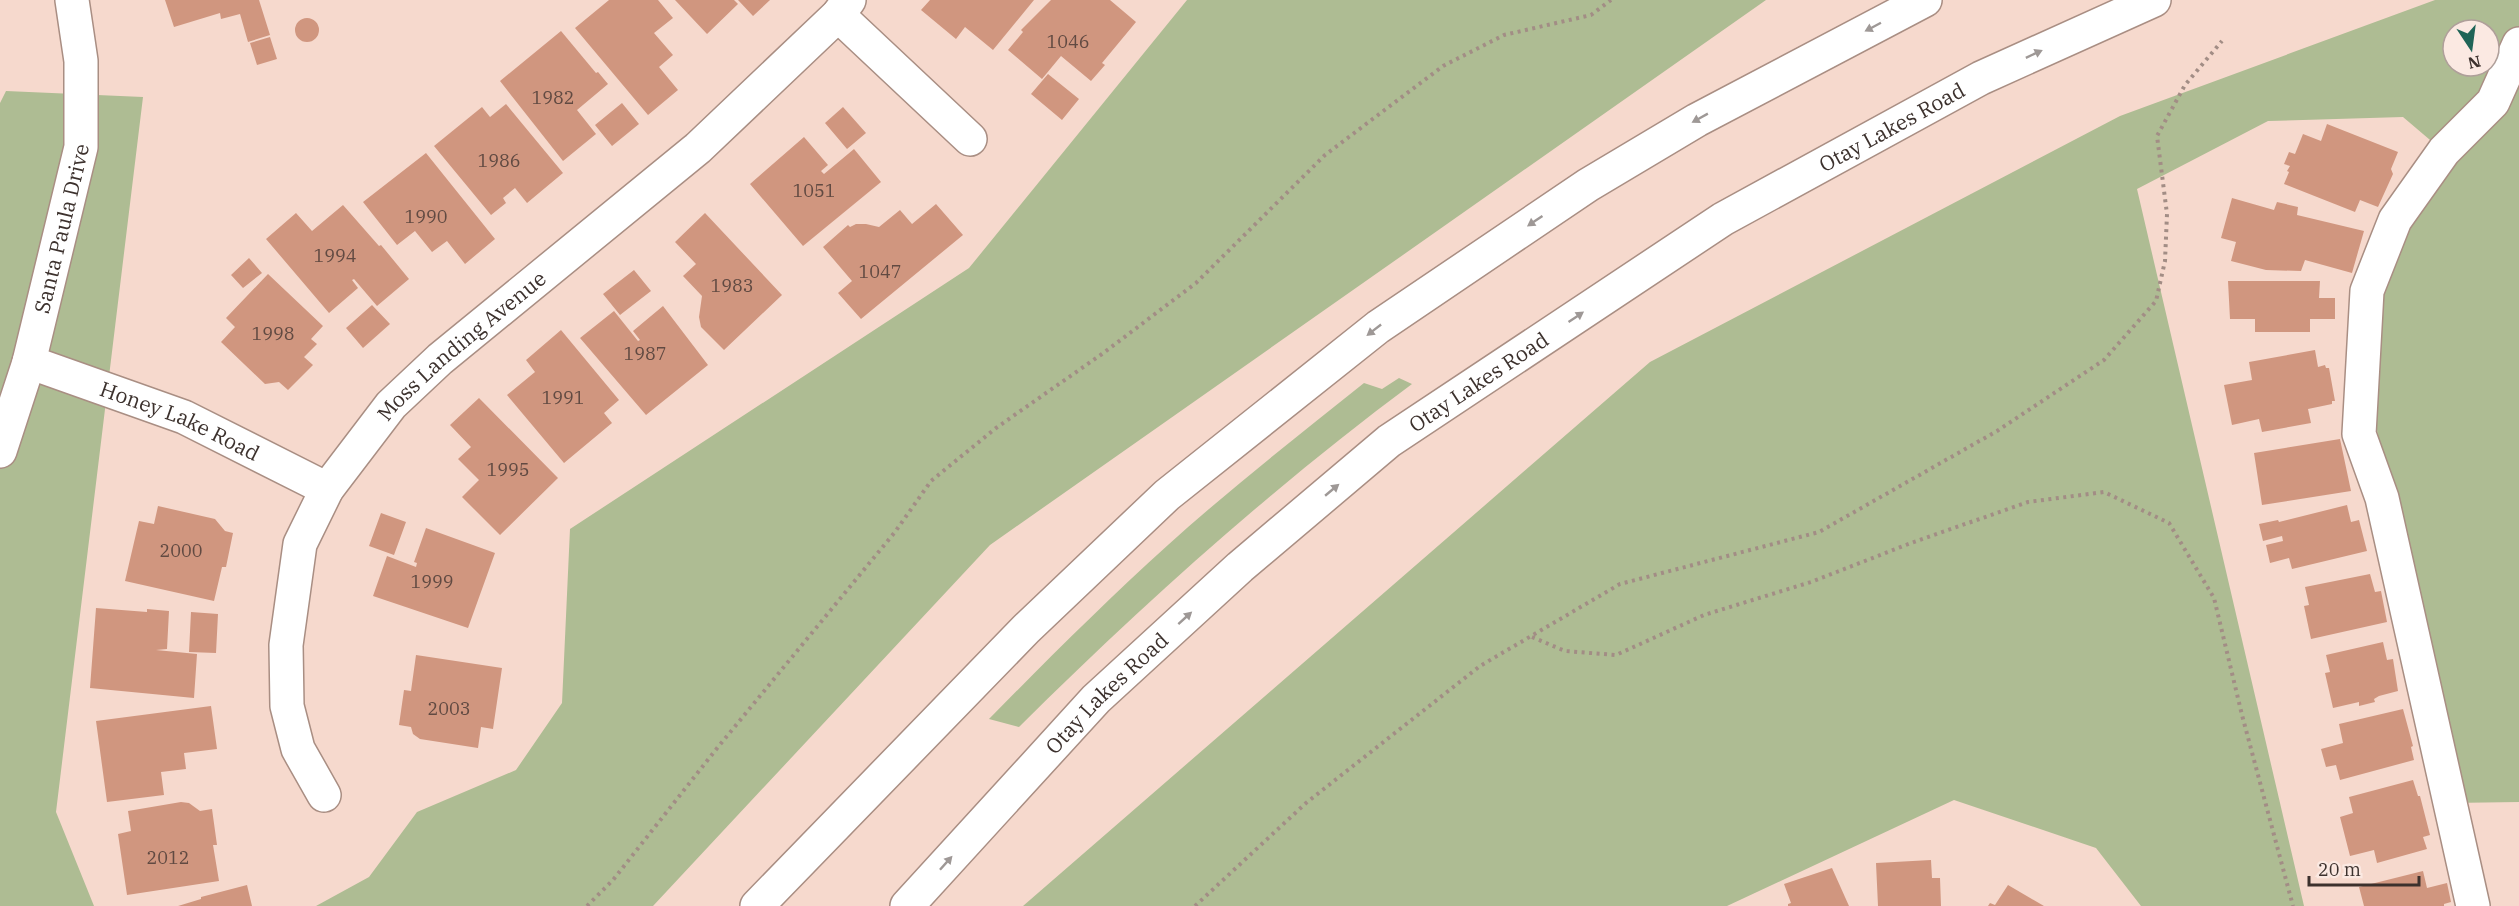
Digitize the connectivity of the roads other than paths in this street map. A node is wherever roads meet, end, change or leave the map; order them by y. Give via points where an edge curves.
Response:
1 (72, 0) edge
2 (1925, 0) edge
3 (2154, 0) edge
4 (843, 8) edge
5 (2519, 44) edge
6 (970, 139) dead end
7 (29, 362) junction
8 (0, 451) edge
9 (327, 489) junction
10 (324, 795) dead end
11 (757, 906) edge
12 (907, 906) edge
13 (2473, 906) edge

1 - 7 main road, Santa Paula Drive via 81,61 81,147
2 -> 11 main road via 1687,125 1588,185 1378,327 1159,503 1026,629
12 -> 3 main road, Otay Lakes Road via 1096,699 1240,567 1389,441 1723,219 1981,78
4 - 6 main road
4 - 9 main road, Moss Landing Avenue via 698,148 424,374 391,405
5 - 13 main road via 2493,102 2444,151 2395,220 2367,291 2359,434 2382,498
7 - 8 main road, Santa Paula Drive
7 - 9 main road, Honey Lake Road via 184,417
9 - 10 main road, Moss Landing Avenue via 300,544 286,645 287,706 298,749

